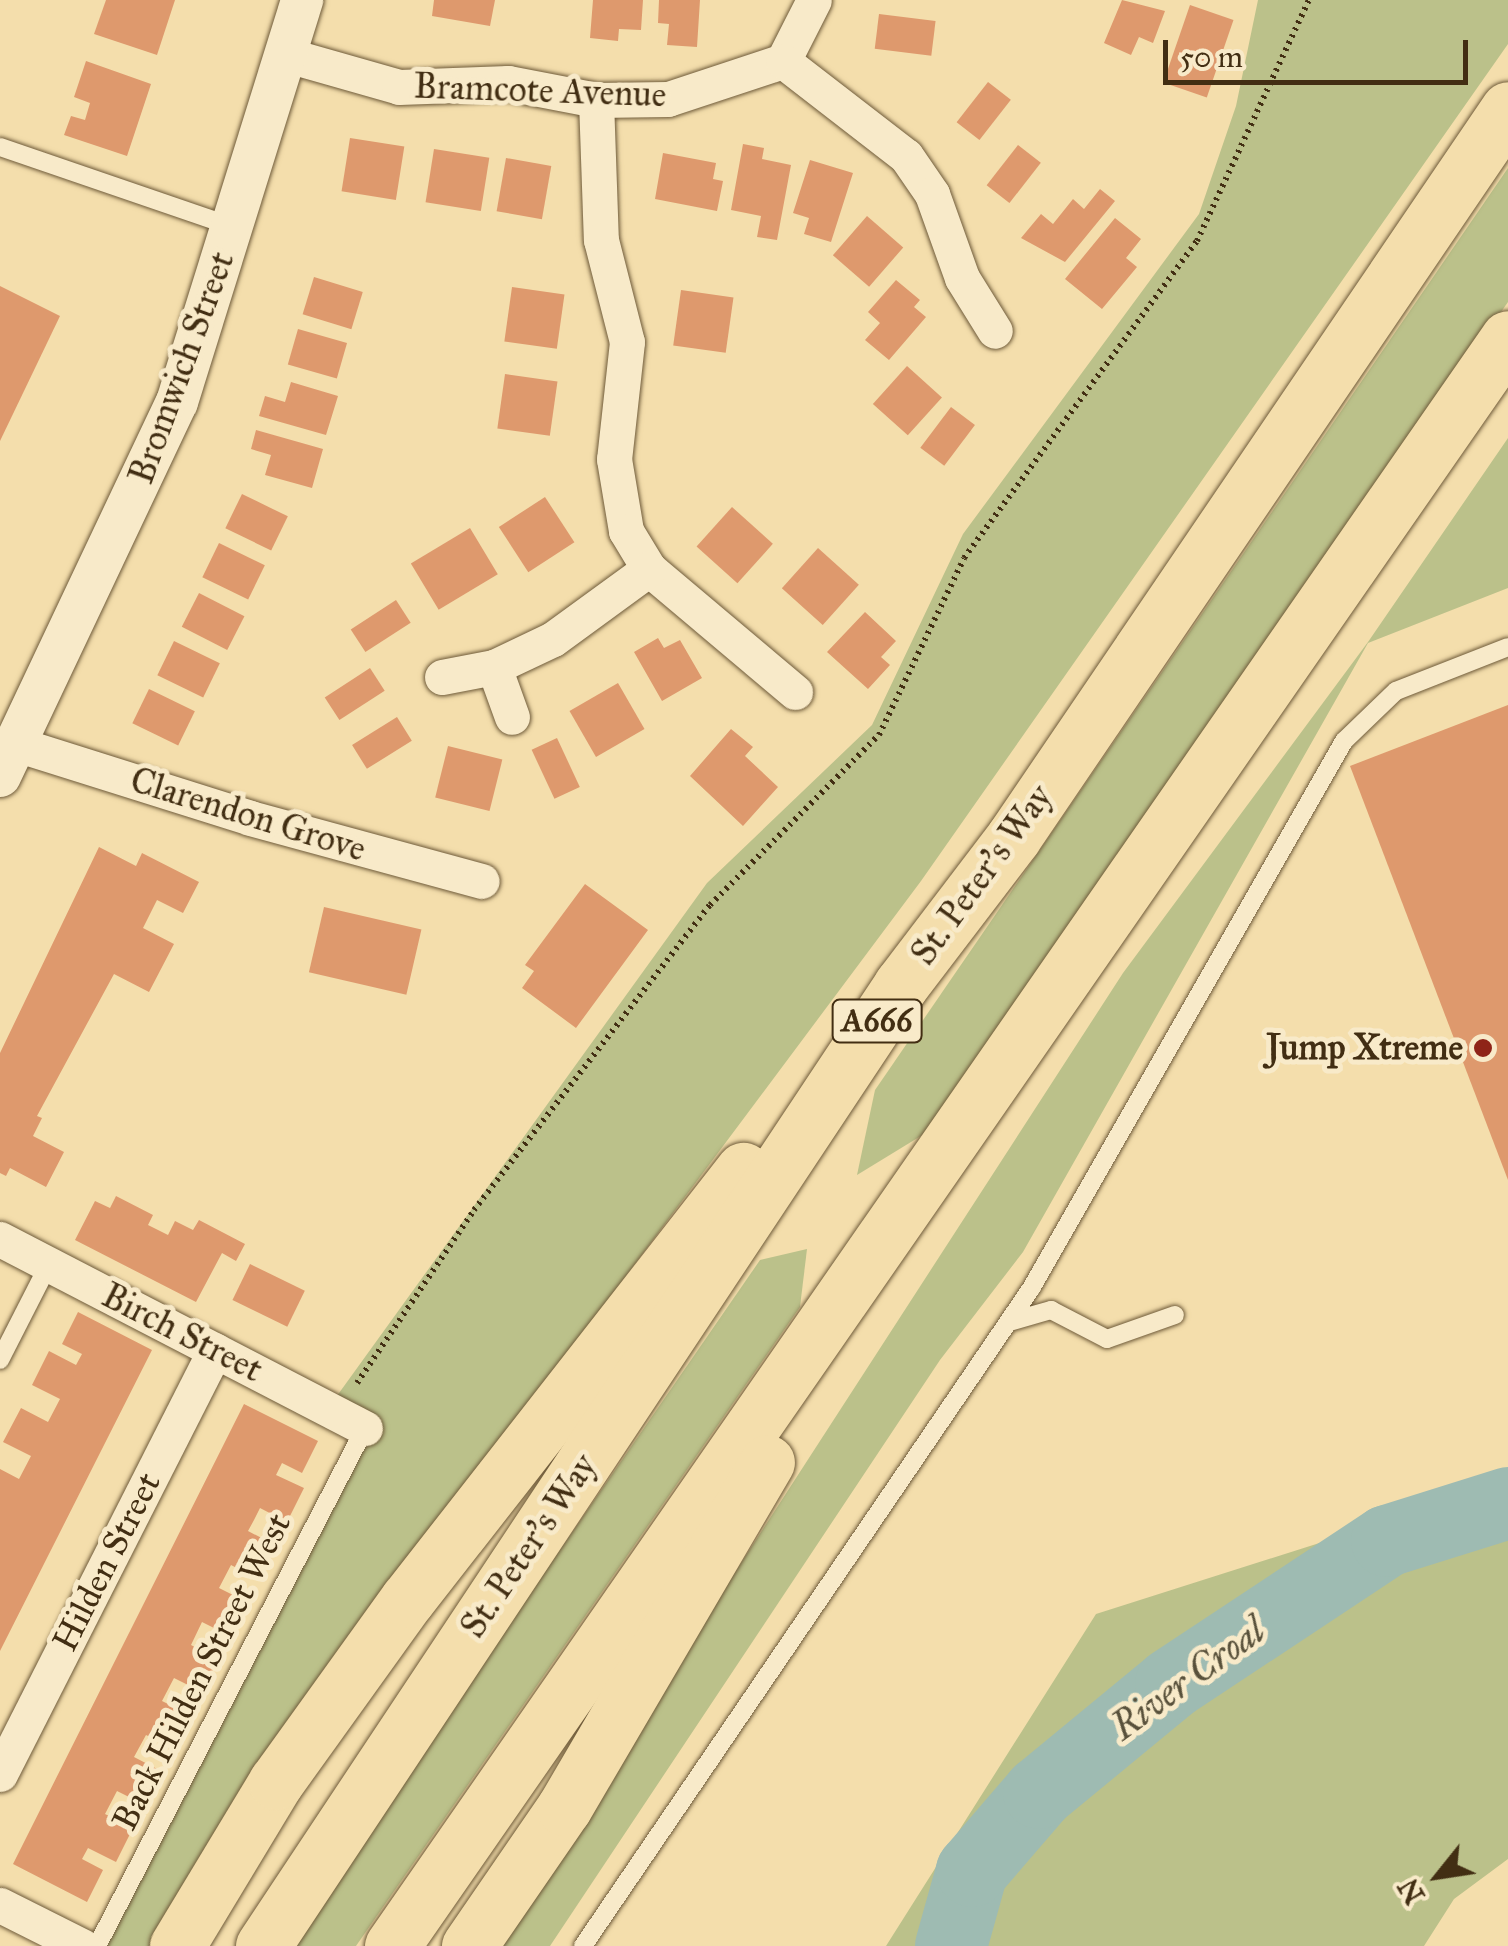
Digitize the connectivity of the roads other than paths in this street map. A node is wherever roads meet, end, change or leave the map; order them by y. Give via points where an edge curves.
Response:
1 (302, 0) edge
2 (814, 0) edge
3 (287, 55) junction
4 (783, 61) junction
5 (596, 100) junction
6 (1508, 109) edge
7 (0, 147) edge
8 (232, 226) junction
9 (995, 331) dead end
10 (1508, 338) edge
11 (649, 569) junction
12 (1508, 647) edge
13 (494, 667) junction
14 (442, 677) dead end
15 (795, 692) dead end
16 (512, 717) dead end
17 (8, 760) edge
18 (482, 882) dead end
19 (901, 985) junction
20 (0, 1239) edge
21 (48, 1264) junction
22 (848, 1287) junction
23 (1175, 1315) dead end
24 (1004, 1325) junction
25 (215, 1350) junction
26 (0, 1360) edge
27 (351, 1420) joint
28 (0, 1774) edge
29 (0, 1905) edge
30 (82, 1946) edge
31 (97, 1946) edge
32 (177, 1946) edge
33 (263, 1946) edge
34 (392, 1946) edge
35 (469, 1946) edge
36 (583, 1946) edge

1 - 3 street, Bromwich Street
2 - 4 street
3 - 5 street, Bramcote Avenue via 399,87 508,83
3 - 8 street, Bromwich Street
4 - 5 street, Bramcote Avenue via 668,99
4 - 9 street via 906,156 932,194 970,294
5 - 11 street via 600,240 627,342 616,494 626,531
6 - 19 highway, St. Peter's Way / A666 via 1013,838
7 - 8 lane
8 - 17 street, Bromwich Street via 162,438
10 - 22 highway
11 - 13 street via 553,639
11 - 15 street
12 - 24 lane via 1396,691 1344,741
13 - 14 street
13 - 16 street
17 - 18 street, Clarendon Grove
19 - 32 highway, A666 via 682,1241 407,1600 276,1782
19 - 33 highway, St. Peter's Way / A666
20 - 21 street, Birch Street
21 - 25 street, Birch Street
21 - 26 lane
22 - 34 highway
22 - 35 highway via 812,1384 564,1808
23 - 24 lane via 1107,1340 1051,1310
24 - 36 lane
25 - 27 street, Birch Street
25 - 28 street, Hilden Street
27 - 31 lane, Back Hilden Street West
29 - 30 street

